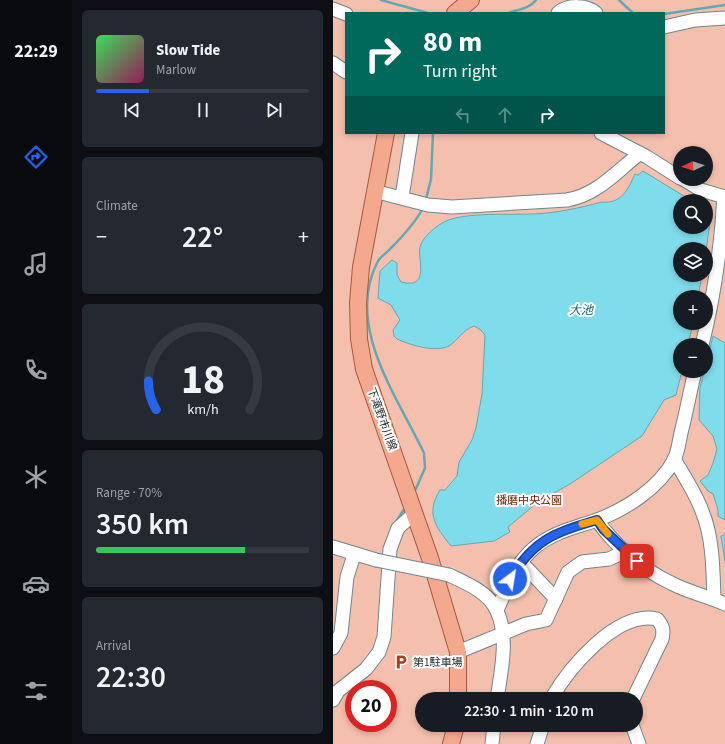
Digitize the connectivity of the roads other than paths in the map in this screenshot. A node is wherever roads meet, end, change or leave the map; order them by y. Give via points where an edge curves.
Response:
1 (471, 0) edge
2 (333, 9) edge
3 (456, 12) edge
4 (560, 12) edge
5 (596, 12) edge
6 (345, 14) edge
7 (725, 18) edge
8 (665, 27) edge
9 (333, 63) edge
10 (345, 71) edge
11 (386, 134) edge
12 (412, 134) edge
13 (603, 134) edge
14 (639, 154) junction
15 (673, 173) edge
16 (694, 186) edge
17 (374, 192) junction
18 (402, 197) junction
19 (725, 197) edge
20 (704, 338) edge
21 (693, 378) edge
22 (674, 459) junction
23 (415, 513) junction
24 (597, 520) junction
25 (333, 547) edge
26 (626, 551) junction
27 (355, 555) junction
28 (521, 562) junction
29 (556, 599) junction
30 (719, 601) edge
31 (497, 610) junction
32 (502, 632) junction
33 (333, 648) edge
34 (458, 652) junction
35 (458, 692) edge
36 (498, 692) edge
37 (556, 692) edge
38 (636, 692) edge
39 (333, 700) edge
40 (454, 732) edge
41 (493, 732) edge
42 (541, 732) edge
43 (635, 732) edge
44 (451, 744) edge
45 (492, 744) edge
46 (537, 744) edge
47 (639, 744) edge

1 - 3 main road
2 - 6 street
4 - 5 street via 566,8 578,7
7 - 8 street via 695,20
9 - 10 street
11 - 17 main road, 下滝野市川線
12 - 18 street
13 - 14 street
14 - 15 street
14 - 18 street via 596,190 567,200 453,207 428,205
16 - 19 street
17 - 18 street
17 - 23 main road, 下滝野市川線 via 361,267 359,339 364,369
19 - 20 street
21 - 22 street
22 - 24 street via 644,493
22 - 30 street via 703,512
23 - 34 main road, 下滝野市川線
23 - 39 street via 398,528 390,549 384,638 379,652
24 - 26 street
24 - 28 street via 551,536
25 - 27 street
26 - 29 street via 609,559 582,562 568,572
26 - 30 street via 648,570 670,583
27 - 31 street, bridge via 449,575 480,591
27 - 33 street via 347,577 341,633
28 - 29 street
28 - 31 street via 510,579
29 - 32 street via 546,620
31 - 32 street
32 - 34 street
32 - 36 street via 503,648
34 - 35 main road, 下滝野市川線
37 - 38 street via 579,661 614,630 638,618 657,619 664,632
40 - 44 main road
41 - 45 street
42 - 46 street
43 - 47 street

